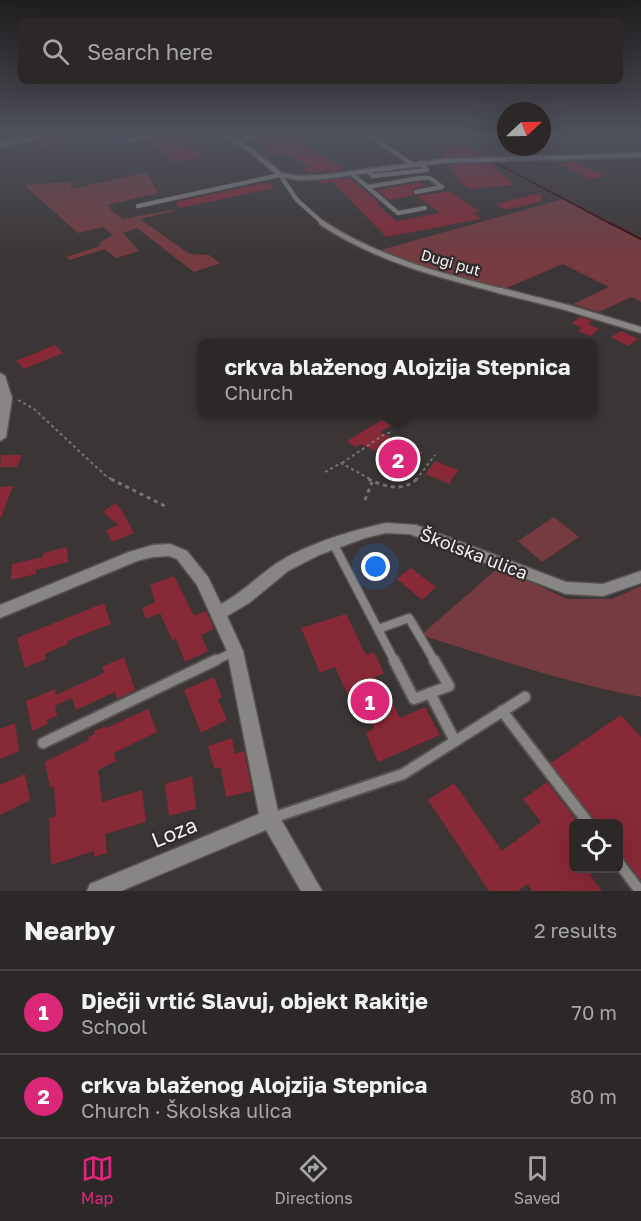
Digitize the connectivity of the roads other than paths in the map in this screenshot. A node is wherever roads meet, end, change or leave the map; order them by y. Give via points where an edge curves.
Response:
1 (273, 177) edge
2 (281, 177) edge
3 (290, 177) edge
4 (314, 177) edge
5 (355, 177) edge
6 (367, 187) junction
7 (416, 192) dead end
8 (138, 207) dead end
9 (425, 208) dead end
10 (501, 291) joint
11 (641, 330) edge
12 (0, 376) edge
13 (0, 437) edge
14 (333, 543) junction
15 (641, 577) edge
16 (0, 612) edge
17 (219, 613) junction
18 (378, 629) junction
19 (235, 651) junction
20 (430, 693) junction
21 (525, 697) dead end
22 (502, 711) junction
23 (455, 741) junction
24 (43, 743) dead end
25 (270, 819) junction
26 (584, 819) edge
27 (623, 869) edge
28 (97, 891) edge
29 (312, 891) edge
30 (640, 891) edge

1 - 8 lane
2 - 10 lane, Dugi put via 295,198 319,222 350,241 410,265
3 - 4 street
5 - 6 lane
6 - 7 lane via 420,178 430,178 442,187
6 - 9 lane via 398,213
10 - 11 street, Dugi put
12 - 13 street via 6,398
14 - 15 street, Školska ulica via 363,532 411,529 566,588 603,590
14 - 17 street, Školska ulica via 283,567 244,599
14 - 18 lane
16 - 17 street via 134,556 170,550 182,555 203,581
17 - 19 street
18 - 20 lane via 414,699
18 - 20 lane via 409,618 449,686
19 - 24 lane
19 - 25 street
20 - 23 lane
21 - 22 lane
22 - 23 lane
22 - 26 lane
23 - 25 lane via 403,774
25 - 28 street, Loza
25 - 29 street
27 - 30 lane

